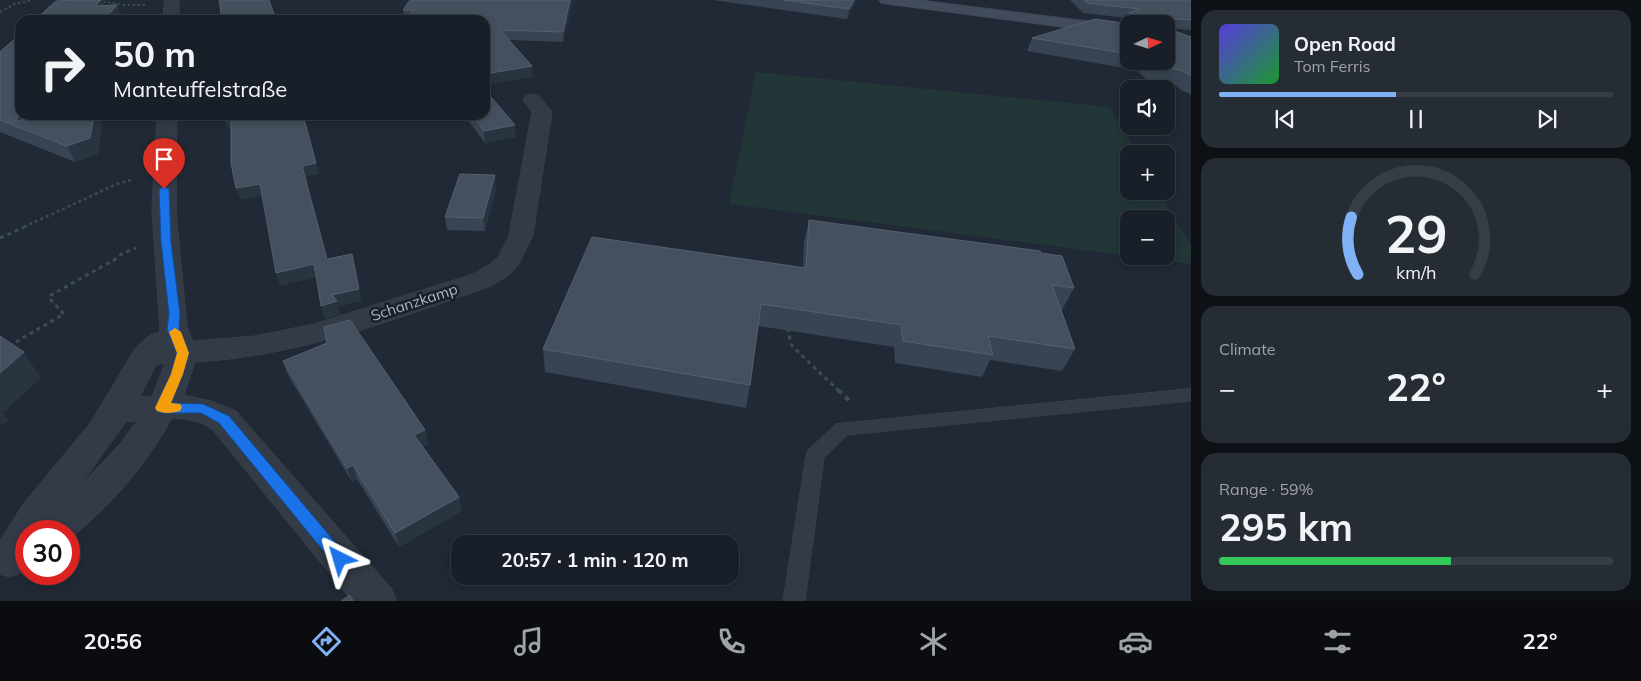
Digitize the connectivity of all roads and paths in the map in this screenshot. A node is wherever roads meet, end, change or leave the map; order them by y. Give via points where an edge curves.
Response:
1 (32, 0) edge
2 (93, 0) edge
3 (172, 0) edge
4 (886, 0) edge
5 (150, 5) dead end
6 (0, 12) edge
7 (171, 15) edge
8 (1120, 30) edge
9 (532, 100) dead end
10 (167, 120) edge
11 (134, 179) dead end
12 (0, 238) edge
13 (142, 246) dead end
14 (786, 326) edge
15 (178, 341) junction
16 (2, 350) edge
17 (1191, 395) edge
18 (162, 408) junction
19 (116, 411) junction
20 (876, 426) junction
21 (66, 520) edge
22 (12, 559) edge
23 (377, 601) edge
24 (794, 601) edge

1 - 6 path
2 - 5 path
3 - 7 street
4 - 8 main road
9 - 15 street, Schanzkamp via 542,112 521,235 510,259 499,270 482,280 324,331 251,346
10 - 15 street via 164,208
11 - 12 path
13 - 16 path via 123,253 51,295 52,303 64,314
14 - 20 path via 792,346
15 - 18 street via 177,374
15 - 19 street via 147,354
17 - 20 lane
18 - 19 street
18 - 21 street via 132,454
18 - 23 street via 203,408 224,420
19 - 22 street via 37,514
20 - 24 lane via 842,429 815,456

